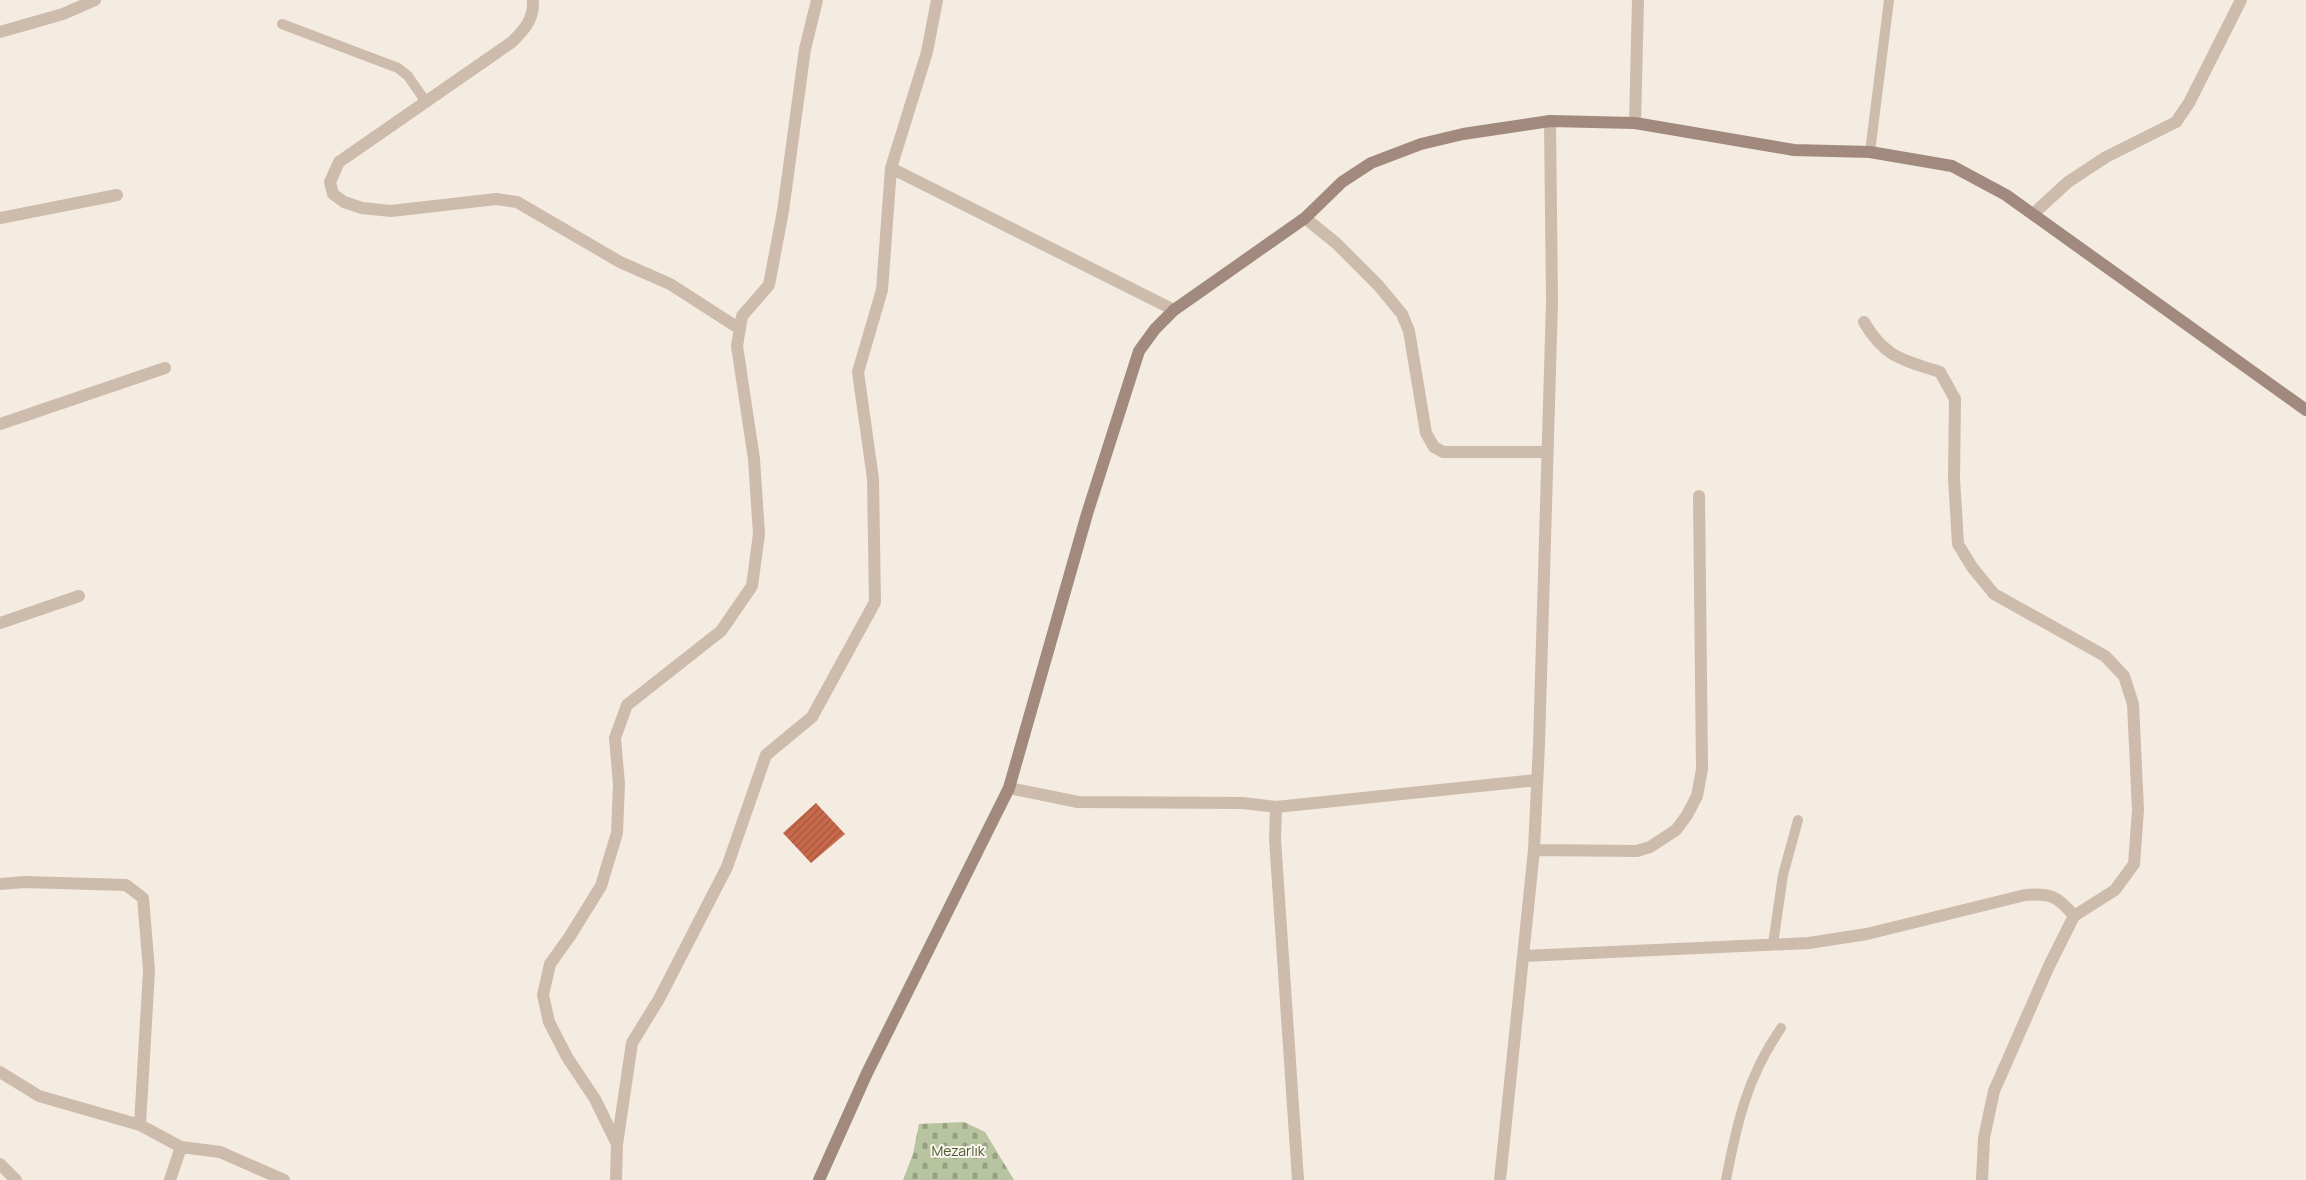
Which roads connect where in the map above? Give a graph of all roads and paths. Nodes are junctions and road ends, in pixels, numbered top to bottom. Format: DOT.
graph roads {
  1 [pos="95,0"];
  2 [pos="533,0"];
  3 [pos="818,0"];
  4 [pos="937,0"];
  5 [pos="1638,0"];
  6 [pos="1889,0"];
  7 [pos="2241,0"];
  8 [pos="282,24"];
  9 [pos="0,32"];
  10 [pos="426,102"];
  11 [pos="1550,121"];
  12 [pos="1635,123"];
  13 [pos="1870,152"];
  14 [pos="890,168"];
  15 [pos="117,195"];
  16 [pos="2033,214"];
  17 [pos="0,218"];
  18 [pos="1306,218"];
  19 [pos="1174,310"];
  20 [pos="1864,322"];
  21 [pos="740,329"];
  22 [pos="166,368"];
  23 [pos="2306,410"];
  24 [pos="0,424"];
  25 [pos="1547,452"];
  26 [pos="1699,496"];
  27 [pos="79,596"];
  28 [pos="0,623"];
  29 [pos="1537,780"];
  30 [pos="1009,788"];
  31 [pos="1276,807"];
  32 [pos="1798,820"];
  33 [pos="1534,850"];
  34 [pos="0,884"];
  35 [pos="2074,916"];
  36 [pos="1773,944"];
  37 [pos="1523,956"];
  38 [pos="1780,1028"];
  39 [pos="0,1072"];
  40 [pos="140,1125"];
  41 [pos="616,1144"];
  42 [pos="181,1147"];
  43 [pos="0,1164"];
  44 [pos="16,1180"];
  45 [pos="170,1180"];
  46 [pos="284,1180"];
  47 [pos="616,1180"];
  48 [pos="819,1180"];
  49 [pos="1298,1180"];
  50 [pos="1500,1180"];
  51 [pos="1726,1180"];
  52 [pos="1982,1180"];
  1 -- 9 [label="street"];
  2 -- 10 [label="street"];
  3 -- 21 [label="street"];
  4 -- 14 [label="street"];
  5 -- 12 [label="street"];
  6 -- 13 [label="lane"];
  7 -- 16 [label="street"];
  8 -- 10 [label="lane"];
  10 -- 21 [label="street"];
  11 -- 12 [label="street"];
  11 -- 18 [label="street"];
  11 -- 25 [label="street"];
  12 -- 13 [label="street"];
  13 -- 16 [label="street"];
  14 -- 19 [label="street"];
  14 -- 41 [label="street"];
  15 -- 17 [label="street"];
  16 -- 23 [label="street"];
  18 -- 19 [label="street"];
  18 -- 25 [label="street"];
  19 -- 30 [label="street"];
  20 -- 35 [label="street"];
  21 -- 41 [label="street"];
  22 -- 24 [label="street"];
  25 -- 29 [label="street"];
  26 -- 33 [label="street"];
  27 -- 28 [label="street"];
  29 -- 31 [label="street"];
  29 -- 33 [label="street"];
  30 -- 31 [label="street"];
  30 -- 48 [label="street"];
  31 -- 49 [label="street"];
  32 -- 36 [label="lane"];
  33 -- 37 [label="street"];
  34 -- 40 [label="street"];
  35 -- 36 [label="street"];
  35 -- 52 [label="street"];
  36 -- 37 [label="street"];
  37 -- 50 [label="street"];
  38 -- 51 [label="lane"];
  39 -- 40 [label="street"];
  40 -- 42 [label="street"];
  41 -- 47 [label="street"];
  42 -- 45 [label="street"];
  42 -- 46 [label="street"];
  43 -- 44 [label="street"];
}
